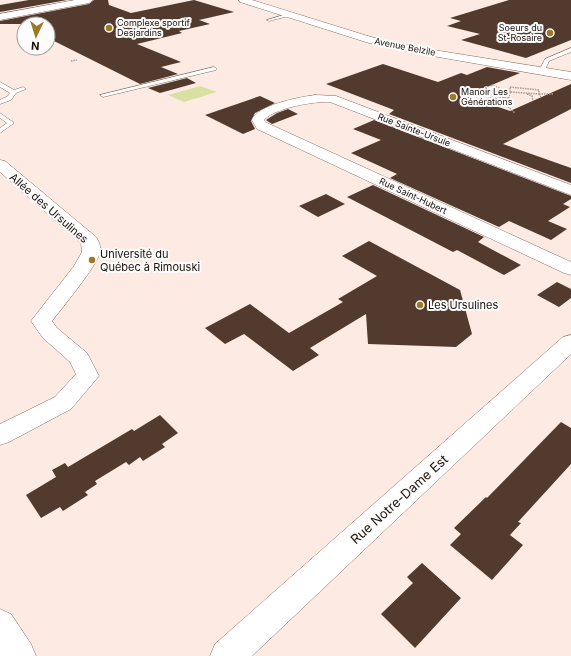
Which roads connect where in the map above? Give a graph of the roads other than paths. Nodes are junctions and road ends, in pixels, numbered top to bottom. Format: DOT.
graph roads {
  1 [pos="89,0"];
  2 [pos="243,0"];
  3 [pos="287,15"];
  4 [pos="0,17"];
  5 [pos="269,20"];
  6 [pos="571,50"];
  7 [pos="214,68"];
  8 [pos="542,71"];
  9 [pos="571,76"];
  10 [pos="0,84"];
  11 [pos="24,89"];
  12 [pos="13,92"];
  13 [pos="103,95"];
  14 [pos="0,102"];
  15 [pos="0,115"];
  16 [pos="258,120"];
  17 [pos="0,131"];
  18 [pos="0,164"];
  19 [pos="571,190"];
  20 [pos="571,269"];
  21 [pos="571,342"];
  22 [pos="0,435"];
  23 [pos="0,624"];
  24 [pos="20,656"];
  25 [pos="227,656"];
  1 -- 4 [label="street"];
  2 -- 3 [label="street, Avenue Belzile"];
  3 -- 5 [label="lane"];
  3 -- 8 [label="street, Avenue Belzile"];
  6 -- 8 [label="lane"];
  7 -- 13 [label="lane"];
  8 -- 9 [label="street, Avenue Belzile"];
  10 -- 12 [label="lane"];
  11 -- 12 [label="lane"];
  12 -- 14 [label="lane"];
  15 -- 17 [label="lane"];
  16 -- 19 [label="street, Rue Sainte-Ursule"];
  16 -- 20 [label="street, Rue Saint-Hubert"];
  18 -- 22 [label="street, Allée des Ursulines"];
  21 -- 25 [label="street, Rue Notre-Dame Est"];
  23 -- 24 [label="street"];
}
